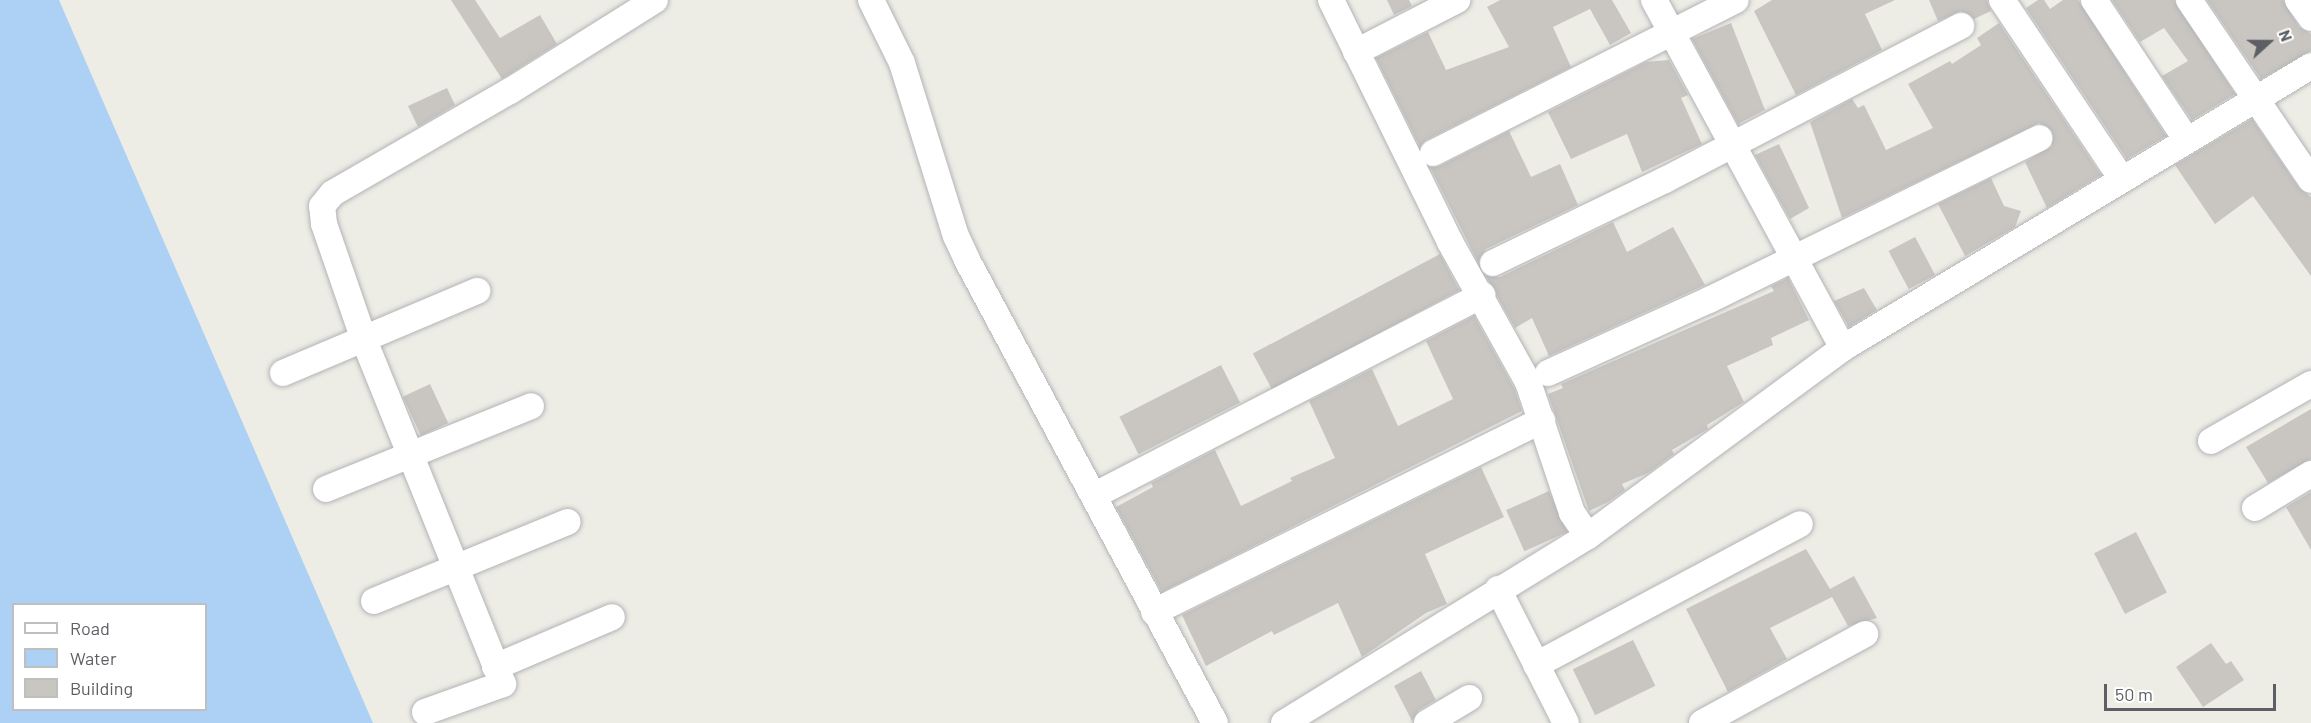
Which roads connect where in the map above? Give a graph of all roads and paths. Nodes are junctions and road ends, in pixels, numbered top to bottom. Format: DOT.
graph roads {
  1 [pos="655,0"];
  2 [pos="871,0"];
  3 [pos="1330,0"];
  4 [pos="1457,0"];
  5 [pos="1654,0"];
  6 [pos="1736,0"];
  7 [pos="2002,0"];
  8 [pos="2094,0"];
  9 [pos="2189,0"];
  10 [pos="2298,0"];
  11 [pos="2311,18"];
  12 [pos="1961,26"];
  13 [pos="1670,32"];
  14 [pos="1356,52"];
  15 [pos="2311,66"];
  16 [pos="2253,99"];
  17 [pos="2039,138"];
  18 [pos="2186,139"];
  19 [pos="1731,145"];
  20 [pos="1433,153"];
  21 [pos="2122,179"];
  22 [pos="2311,180"];
  23 [pos="1794,258"];
  24 [pos="1493,263"];
  25 [pos="477,291"];
  26 [pos="1482,295"];
  27 [pos="364,340"];
  28 [pos="1843,348"];
  29 [pos="283,373"];
  30 [pos="1548,373"];
  31 [pos="2311,384"];
  32 [pos="531,406"];
  33 [pos="1542,420"];
  34 [pos="2211,441"];
  35 [pos="411,456"];
  36 [pos="2311,474"];
  37 [pos="326,489"];
  38 [pos="1095,495"];
  39 [pos="2255,508"];
  40 [pos="568,522"];
  41 [pos="1800,524"];
  42 [pos="1588,536"];
  43 [pos="456,569"];
  44 [pos="1498,589"];
  45 [pos="374,601"];
  46 [pos="1154,612"];
  47 [pos="612,617"];
  48 [pos="1865,634"];
  49 [pos="1536,665"];
  50 [pos="495,667"];
  51 [pos="1469,698"];
  52 [pos="425,712"];
  53 [pos="1215,723"];
  54 [pos="1284,723"];
  55 [pos="1426,723"];
  56 [pos="1566,723"];
  57 [pos="1702,723"];
  1 -- 27 [label="street"];
  2 -- 38 [label="street"];
  3 -- 14 [label="street"];
  4 -- 14 [label="street"];
  5 -- 13 [label="street"];
  6 -- 13 [label="street"];
  7 -- 21 [label="street"];
  8 -- 18 [label="street"];
  9 -- 16 [label="street"];
  10 -- 11 [label="street"];
  12 -- 19 [label="street"];
  13 -- 19 [label="street"];
  13 -- 20 [label="street"];
  14 -- 26 [label="street"];
  15 -- 16 [label="street"];
  16 -- 18 [label="street"];
  16 -- 22 [label="street"];
  17 -- 23 [label="street"];
  18 -- 21 [label="street"];
  19 -- 23 [label="street"];
  19 -- 24 [label="street"];
  21 -- 28 [label="street"];
  23 -- 28 [label="street"];
  23 -- 30 [label="street"];
  25 -- 27 [label="street"];
  26 -- 33 [label="street"];
  26 -- 38 [label="street"];
  27 -- 29 [label="street"];
  27 -- 35 [label="street"];
  28 -- 42 [label="street"];
  31 -- 34 [label="street"];
  32 -- 35 [label="street"];
  33 -- 42 [label="street"];
  33 -- 46 [label="street"];
  35 -- 37 [label="street"];
  35 -- 43 [label="street"];
  36 -- 39 [label="street"];
  38 -- 46 [label="street"];
  40 -- 43 [label="street"];
  41 -- 49 [label="street"];
  42 -- 44 [label="street"];
  43 -- 45 [label="street"];
  43 -- 50 [label="street"];
  44 -- 49 [label="street"];
  44 -- 54 [label="street"];
  46 -- 53 [label="street"];
  47 -- 50 [label="street"];
  48 -- 57 [label="street"];
  49 -- 56 [label="street"];
  50 -- 52 [label="street"];
  51 -- 55 [label="street"];
}
